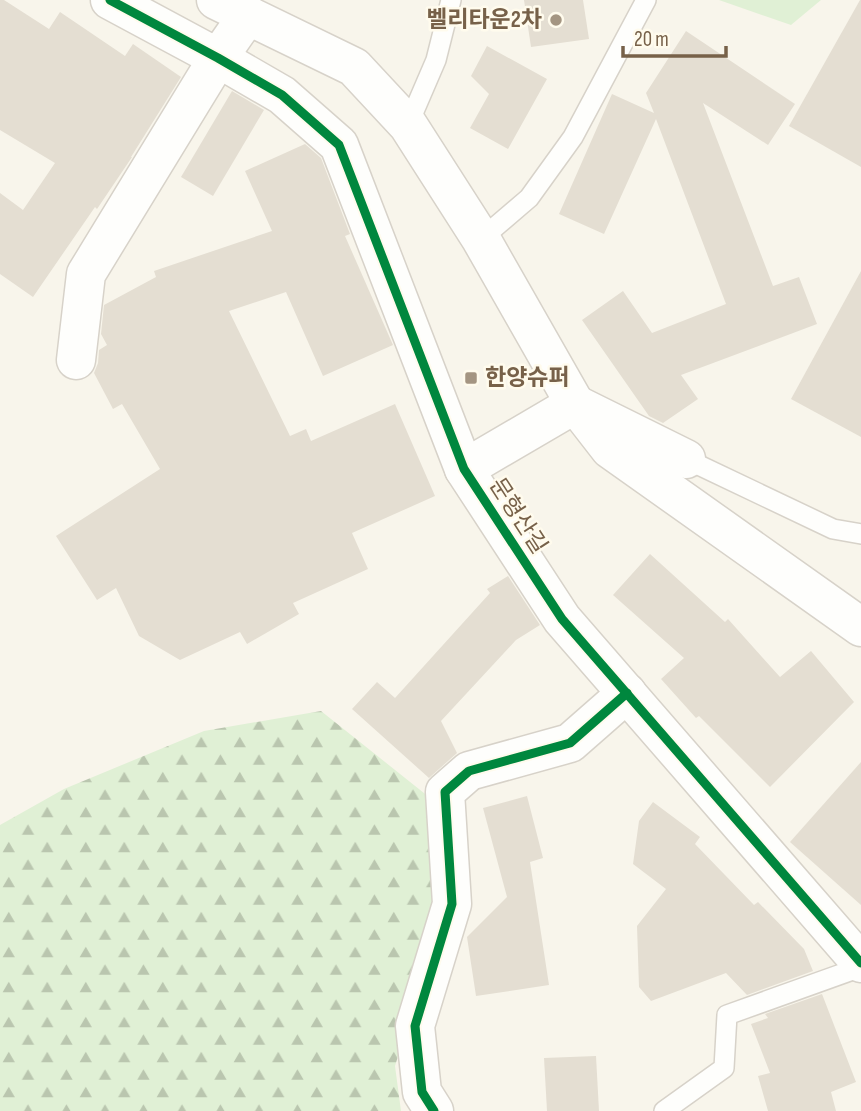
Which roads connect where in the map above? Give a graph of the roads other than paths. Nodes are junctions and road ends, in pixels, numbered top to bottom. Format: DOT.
graph roads {
  1 [pos="110,0"];
  2 [pos="452,0"];
  3 [pos="646,0"];
  4 [pos="232,8"];
  5 [pos="218,58"];
  6 [pos="408,125"];
  7 [pos="481,239"];
  8 [pos="76,360"];
  9 [pos="575,404"];
  10 [pos="686,458"];
  11 [pos="464,468"];
  12 [pos="861,534"];
  13 [pos="861,627"];
  14 [pos="627,693"];
  15 [pos="861,965"];
  16 [pos="434,1111"];
  17 [pos="664,1111"];
  1 -- 5 [label="street, 문형산길"];
  2 -- 6 [label="lane"];
  3 -- 7 [label="lane"];
  4 -- 5 [label="street"];
  4 -- 6 [label="street"];
  5 -- 8 [label="street"];
  5 -- 11 [label="street, 문형산길"];
  6 -- 7 [label="street"];
  7 -- 9 [label="street"];
  9 -- 10 [label="street"];
  9 -- 11 [label="street"];
  9 -- 13 [label="street"];
  10 -- 12 [label="lane"];
  11 -- 14 [label="street, 문형산길"];
  14 -- 15 [label="street, 문형산길"];
  14 -- 16 [label="street"];
  15 -- 17 [label="lane"];
}
